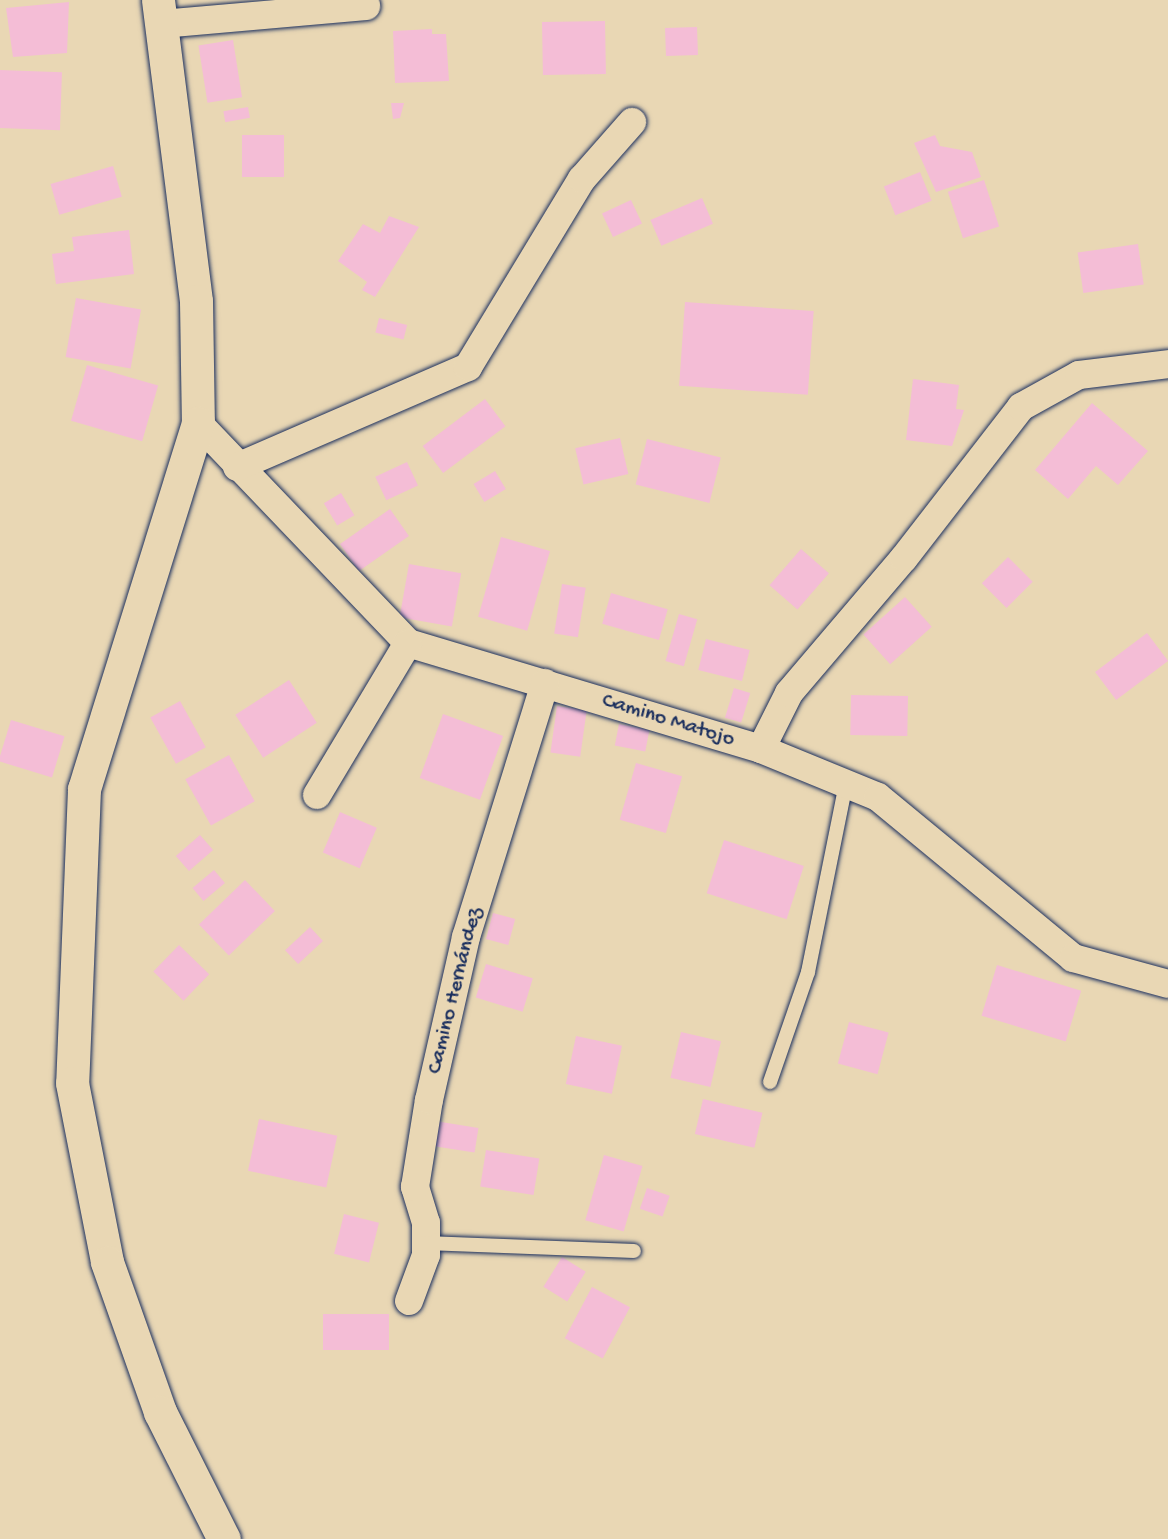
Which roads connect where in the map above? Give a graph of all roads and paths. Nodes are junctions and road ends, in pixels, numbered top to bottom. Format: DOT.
graph roads {
  1 [pos="366,6"];
  2 [pos="159,12"];
  3 [pos="632,122"];
  4 [pos="1168,364"];
  5 [pos="198,423"];
  6 [pos="237,467"];
  7 [pos="408,643"];
  8 [pos="545,683"];
  9 [pos="761,749"];
  10 [pos="846,784"];
  11 [pos="317,795"];
  12 [pos="1168,984"];
  13 [pos="770,1082"];
  14 [pos="426,1243"];
  15 [pos="634,1251"];
  16 [pos="409,1301"];
  17 [pos="224,1539"];
  1 -- 2 [label="street"];
  2 -- 5 [label="street"];
  3 -- 6 [label="street"];
  4 -- 9 [label="street"];
  5 -- 6 [label="street, Camino Matojo"];
  5 -- 17 [label="street"];
  6 -- 7 [label="street, Camino Matojo"];
  7 -- 8 [label="street, Camino Matojo"];
  7 -- 11 [label="street"];
  8 -- 9 [label="street, Camino Matojo"];
  8 -- 14 [label="street, Camino Hernández"];
  9 -- 10 [label="street, Camino Matojo"];
  10 -- 12 [label="street, Camino Matojo"];
  10 -- 13 [label="lane"];
  14 -- 15 [label="lane"];
  14 -- 16 [label="street, Camino Hernández"];
}
